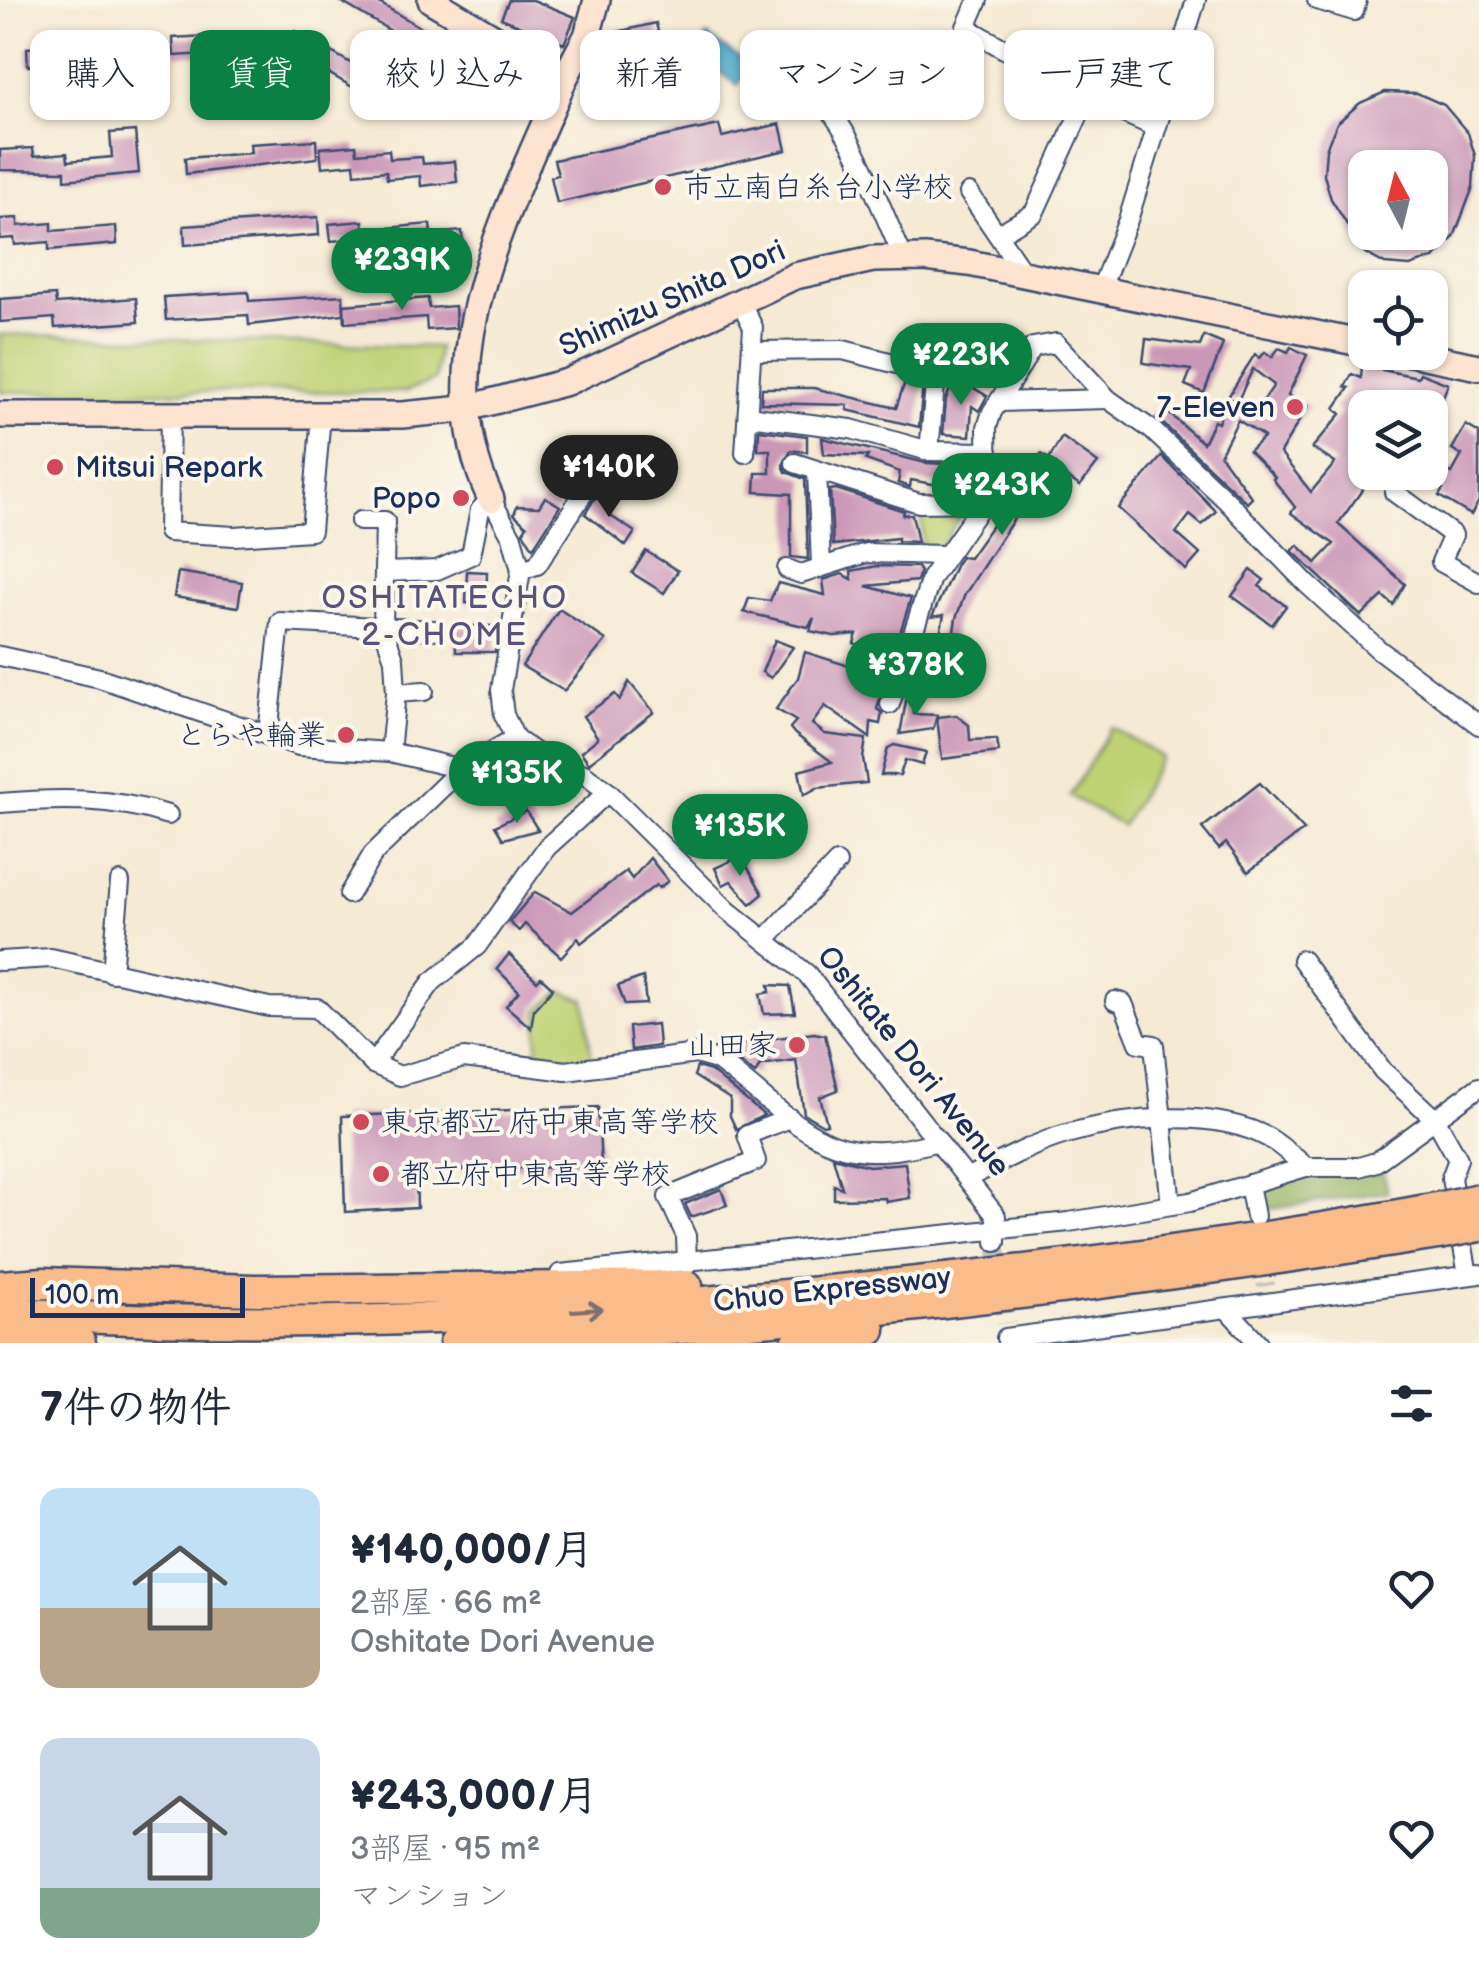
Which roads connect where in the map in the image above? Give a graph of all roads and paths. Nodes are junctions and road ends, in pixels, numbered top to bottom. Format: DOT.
graph roads {
  1 [pos="431,0"];
  2 [pos="597,0"];
  3 [pos="978,0"];
  4 [pos="1196,0"];
  5 [pos="1317,0"];
  6 [pos="1357,0"];
  7 [pos="1004,48"];
  8 [pos="564,79"];
  9 [pos="840,120"];
  10 [pos="1076,120"];
  11 [pos="1139,120"];
  12 [pos="1155,127"];
  13 [pos="969,193"];
  14 [pos="999,234"];
  15 [pos="903,257"];
  16 [pos="1025,275"];
  17 [pos="1100,291"];
  18 [pos="741,303"];
  19 [pos="1348,341"];
  20 [pos="752,351"];
  21 [pos="1448,361"];
  22 [pos="1479,367"];
  23 [pos="1108,399"];
  24 [pos="1000,402"];
  25 [pos="464,409"];
  26 [pos="170,414"];
  27 [pos="0,415"];
  28 [pos="322,416"];
  29 [pos="748,416"];
  30 [pos="929,451"];
  31 [pos="988,452"];
  32 [pos="745,453"];
  33 [pos="795,463"];
  34 [pos="817,471"];
  35 [pos="594,477"];
  36 [pos="1394,492"];
  37 [pos="491,499"];
  38 [pos="983,502"];
  39 [pos="360,521"];
  40 [pos="945,555"];
  41 [pos="821,566"];
  42 [pos="787,569"];
  43 [pos="521,570"];
  44 [pos="384,572"];
  45 [pos="1479,583"];
  46 [pos="383,628"];
  47 [pos="434,630"];
  48 [pos="0,656"];
  49 [pos="424,691"];
  50 [pos="396,693"];
  51 [pos="890,704"];
  52 [pos="1479,724"];
  53 [pos="268,736"];
  54 [pos="515,738"];
  55 [pos="390,752"];
  56 [pos="461,768"];
  57 [pos="608,792"];
  58 [pos="0,803"];
  59 [pos="168,815"];
  60 [pos="837,864"];
  61 [pos="120,882"];
  62 [pos="349,894"];
  63 [pos="766,939"];
  64 [pos="1302,960"];
  65 [pos="0,962"];
  66 [pos="112,972"];
  67 [pos="1115,1001"];
  68 [pos="373,1064"];
  69 [pos="1479,1087"];
  70 [pos="790,1118"];
  71 [pos="1160,1120"];
  72 [pos="1436,1120"];
  73 [pos="938,1140"];
  74 [pos="1306,1166"];
  75 [pos="968,1178"];
  76 [pos="1250,1184"];
  77 [pos="1479,1199"];
  78 [pos="1171,1205"];
  79 [pos="1254,1216"];
  80 [pos="1422,1223"];
  81 [pos="1479,1226"];
  82 [pos="997,1235"];
  83 [pos="688,1264"];
  84 [pos="0,1270"];
  85 [pos="1474,1274"];
  86 [pos="0,1286"];
  87 [pos="1228,1310"];
  88 [pos="0,1312"];
  89 [pos="1006,1335"];
  90 [pos="0,1336"];
  91 [pos="80,1343"];
  92 [pos="456,1343"];
  93 [pos="797,1343"];
  94 [pos="1258,1343"];
  1 -- 8 [label="street"];
  2 -- 8 [label="street"];
  3 -- 7 [label="street"];
  4 -- 12 [label="street"];
  5 -- 6 [label="street"];
  8 -- 25 [label="street"];
  9 -- 15 [label="street"];
  10 -- 14 [label="street"];
  11 -- 12 [label="street"];
  12 -- 17 [label="street"];
  13 -- 14 [label="street"];
  14 -- 16 [label="street"];
  15 -- 16 [label="street, Shimizu Shita Dori"];
  15 -- 18 [label="street, Shimizu Shita Dori"];
  16 -- 17 [label="street, Shimizu Shita Dori"];
  17 -- 19 [label="street, Shimizu Shita Dori"];
  18 -- 20 [label="street"];
  18 -- 25 [label="street, Shimizu Shita Dori"];
  20 -- 29 [label="street"];
  20 -- 30 [label="street"];
  21 -- 22 [label="street"];
  23 -- 24 [label="street"];
  23 -- 24 [label="street"];
  23 -- 52 [label="street"];
  24 -- 31 [label="street"];
  25 -- 28 [label="street, Shimizu Shita Dori"];
  25 -- 37 [label="street"];
  26 -- 27 [label="street, Shimizu Shita Dori"];
  26 -- 28 [label="street, Shimizu Shita Dori"];
  26 -- 28 [label="street"];
  29 -- 30 [label="street"];
  29 -- 32 [label="street"];
  30 -- 31 [label="street"];
  31 -- 38 [label="street"];
  33 -- 34 [label="street"];
  34 -- 38 [label="street"];
  34 -- 41 [label="street"];
  35 -- 43 [label="street"];
  36 -- 45 [label="street"];
  37 -- 43 [label="street"];
  37 -- 44 [label="street"];
  38 -- 40 [label="street"];
  39 -- 44 [label="street"];
  40 -- 41 [label="street"];
  40 -- 51 [label="street"];
  41 -- 42 [label="street"];
  43 -- 54 [label="street"];
  44 -- 46 [label="street"];
  46 -- 47 [label="street"];
  46 -- 50 [label="street"];
  46 -- 53 [label="street"];
  48 -- 53 [label="street"];
  49 -- 50 [label="street"];
  50 -- 55 [label="street"];
  53 -- 55 [label="street"];
  54 -- 56 [label="street"];
  54 -- 57 [label="street, Oshitate Dori Avenue"];
  55 -- 56 [label="street"];
  56 -- 62 [label="street"];
  57 -- 63 [label="street, Oshitate Dori Avenue"];
  57 -- 68 [label="street"];
  58 -- 59 [label="street"];
  60 -- 63 [label="street"];
  61 -- 66 [label="street"];
  63 -- 73 [label="street, Oshitate Dori Avenue"];
  64 -- 72 [label="street"];
  65 -- 66 [label="street"];
  66 -- 68 [label="street"];
  67 -- 71 [label="street"];
  68 -- 70 [label="street"];
  69 -- 72 [label="street"];
  70 -- 73 [label="street"];
  70 -- 83 [label="street"];
  71 -- 74 [label="street"];
  71 -- 75 [label="street"];
  71 -- 78 [label="street"];
  72 -- 74 [label="street"];
  72 -- 85 [label="street"];
  73 -- 75 [label="street, Oshitate Dori Avenue"];
  74 -- 76 [label="street"];
  75 -- 82 [label="street, Oshitate Dori Avenue"];
  76 -- 78 [label="street"];
  76 -- 79 [label="street"];
  77 -- 80 [label="highway, Chuo Expressway, bridge"];
  78 -- 82 [label="street"];
  80 -- 81 [label="highway, Chuo Expressway, bridge"];
  80 -- 86 [label="highway"];
  88 -- 80 [label="highway, Chuo Expressway, one-way"];
  80 -- 92 [label="highway, Chuo Expressway"];
  80 -- 93 [label="highway"];
  82 -- 83 [label="street"];
  83 -- 84 [label="street"];
  85 -- 87 [label="street"];
  87 -- 89 [label="street"];
  87 -- 94 [label="street"];
  90 -- 91 [label="highway"];
}
